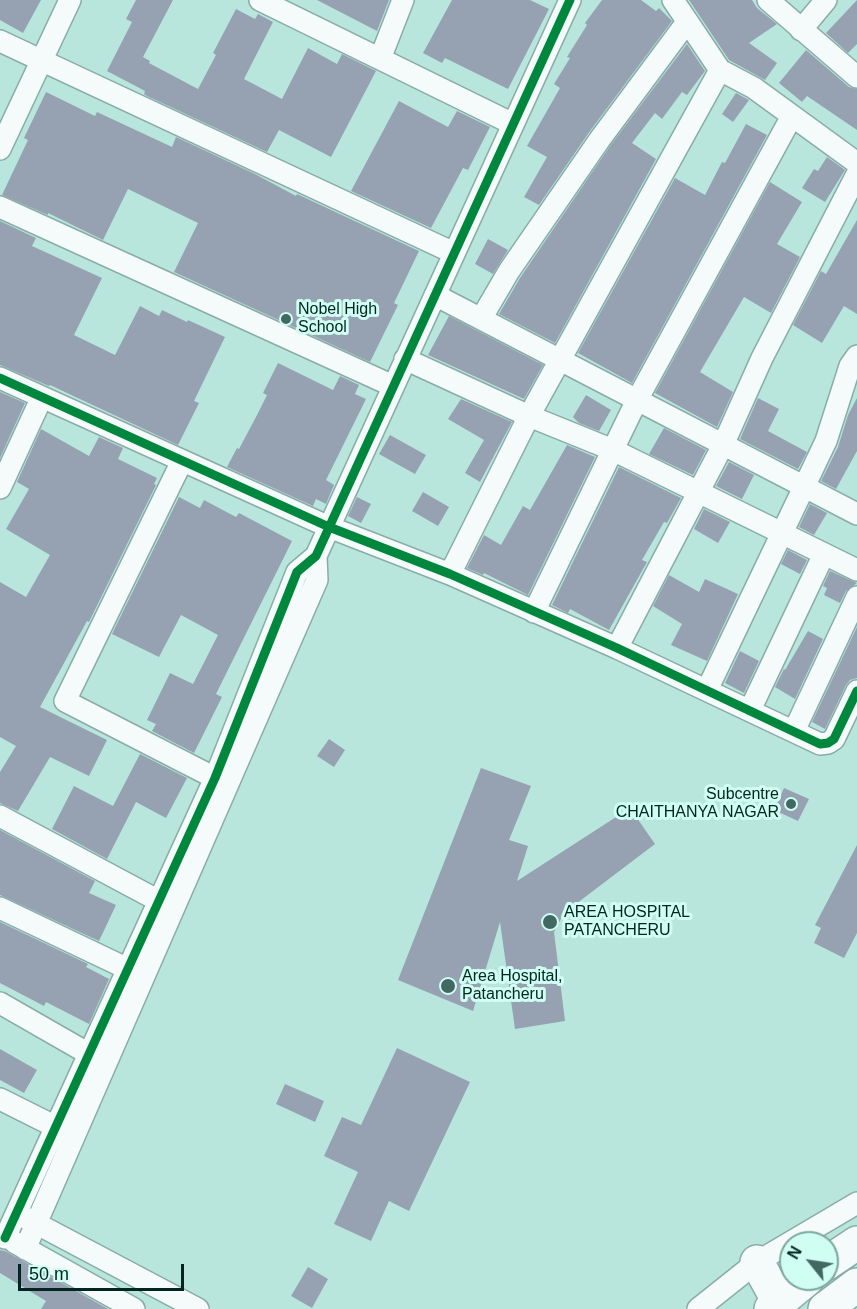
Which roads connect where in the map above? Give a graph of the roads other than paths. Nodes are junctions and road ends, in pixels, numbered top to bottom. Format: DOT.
graph roads {
  1 [pos="70,0"];
  2 [pos="260,0"];
  3 [pos="403,0"];
  4 [pos="570,0"];
  5 [pos="673,0"];
  6 [pos="768,0"];
  7 [pos="826,0"];
  8 [pos="687,22"];
  9 [pos="801,30"];
  10 [pos="0,40"];
  11 [pos="380,59"];
  12 [pos="42,60"];
  13 [pos="720,70"];
  14 [pos="857,77"];
  15 [pos="792,116"];
  16 [pos="513,124"];
  17 [pos="0,149"];
  18 [pos="857,163"];
  19 [pos="857,174"];
  20 [pos="0,207"];
  21 [pos="454,253"];
  22 [pos="435,295"];
  23 [pos="481,319"];
  24 [pos="857,356"];
  25 [pos="405,359"];
  26 [pos="560,360"];
  27 [pos="0,378"];
  28 [pos="393,386"];
  29 [pos="42,397"];
  30 [pos="637,400"];
  31 [pos="529,416"];
  32 [pos="723,445"];
  33 [pos="613,450"];
  34 [pos="182,461"];
  35 [pos="804,487"];
  36 [pos="0,488"];
  37 [pos="698,492"];
  38 [pos="857,514"];
  39 [pos="329,527"];
  40 [pos="782,533"];
  41 [pos="824,554"];
  42 [pos="316,556"];
  43 [pos="857,570"];
  44 [pos="297,572"];
  45 [pos="450,574"];
  46 [pos="317,580"];
  47 [pos="857,597"];
  48 [pos="534,612"];
  49 [pos="617,648"];
  50 [pos="707,690"];
  51 [pos="857,691"];
  52 [pos="750,710"];
  53 [pos="794,731"];
  54 [pos="215,778"];
  55 [pos="0,816"];
  56 [pos="159,901"];
  57 [pos="0,908"];
  58 [pos="128,969"];
  59 [pos="0,1003"];
  60 [pos="89,1054"];
  61 [pos="0,1099"];
  62 [pos="56,1127"];
  63 [pos="857,1203"];
  64 [pos="8,1215"];
  65 [pos="37,1224"];
  66 [pos="3,1236"];
  67 [pos="857,1243"];
  68 [pos="25,1249"];
  69 [pos="839,1255"];
  70 [pos="757,1262"];
  71 [pos="857,1285"];
  72 [pos="793,1291"];
  73 [pos="775,1306"];
  74 [pos="134,1309"];
  75 [pos="198,1309"];
  76 [pos="698,1309"];
  77 [pos="825,1309"];
  1 -- 12 [label="street"];
  2 -- 11 [label="street"];
  3 -- 11 [label="street"];
  4 -- 16 [label="street"];
  5 -- 8 [label="street"];
  6 -- 9 [label="street"];
  7 -- 9 [label="street"];
  8 -- 13 [label="street"];
  8 -- 23 [label="street"];
  9 -- 14 [label="street"];
  10 -- 12 [label="street"];
  11 -- 16 [label="street"];
  12 -- 17 [label="street"];
  12 -- 21 [label="street"];
  13 -- 15 [label="street"];
  13 -- 26 [label="street"];
  15 -- 18 [label="street"];
  15 -- 30 [label="street"];
  16 -- 21 [label="street"];
  19 -- 32 [label="street"];
  20 -- 28 [label="street"];
  21 -- 22 [label="street"];
  22 -- 23 [label="street"];
  22 -- 25 [label="street"];
  23 -- 26 [label="street"];
  24 -- 35 [label="street"];
  25 -- 28 [label="street"];
  25 -- 31 [label="street"];
  26 -- 30 [label="street"];
  26 -- 31 [label="street"];
  27 -- 29 [label="street"];
  28 -- 39 [label="street"];
  29 -- 34 [label="street"];
  29 -- 36 [label="street"];
  30 -- 32 [label="street"];
  30 -- 33 [label="street"];
  31 -- 33 [label="street"];
  31 -- 45 [label="street"];
  32 -- 35 [label="street"];
  32 -- 37 [label="street"];
  33 -- 37 [label="street"];
  33 -- 48 [label="street"];
  34 -- 39 [label="street"];
  34 -- 54 [label="street"];
  35 -- 38 [label="street"];
  35 -- 40 [label="street"];
  37 -- 40 [label="street"];
  37 -- 49 [label="street"];
  39 -- 42 [label="street"];
  39 -- 45 [label="street"];
  40 -- 41 [label="street"];
  40 -- 50 [label="street"];
  41 -- 43 [label="street"];
  41 -- 52 [label="street"];
  42 -- 44 [label="street"];
  42 -- 46 [label="street"];
  44 -- 46 [label="street"];
  44 -- 54 [label="street"];
  45 -- 48 [label="street"];
  46 -- 65 [label="street"];
  47 -- 53 [label="street"];
  48 -- 49 [label="street"];
  49 -- 50 [label="street"];
  50 -- 52 [label="street"];
  51 -- 53 [label="street"];
  52 -- 53 [label="street"];
  54 -- 56 [label="street"];
  55 -- 56 [label="street"];
  56 -- 58 [label="street"];
  57 -- 58 [label="street"];
  58 -- 60 [label="street"];
  59 -- 60 [label="street"];
  60 -- 62 [label="street"];
  61 -- 62 [label="street"];
  62 -- 64 [label="street"];
  63 -- 70 [label="street"];
  64 -- 65 [label="street"];
  64 -- 66 [label="street"];
  65 -- 68 [label="street"];
  65 -- 75 [label="street"];
  66 -- 68 [label="street"];
  67 -- 69 [label="highway"];
  68 -- 74 [label="street"];
  70 -- 73 [label="highway"];
  70 -- 76 [label="street"];
  71 -- 77 [label="highway"];
  72 -- 73 [label="highway"];
}
